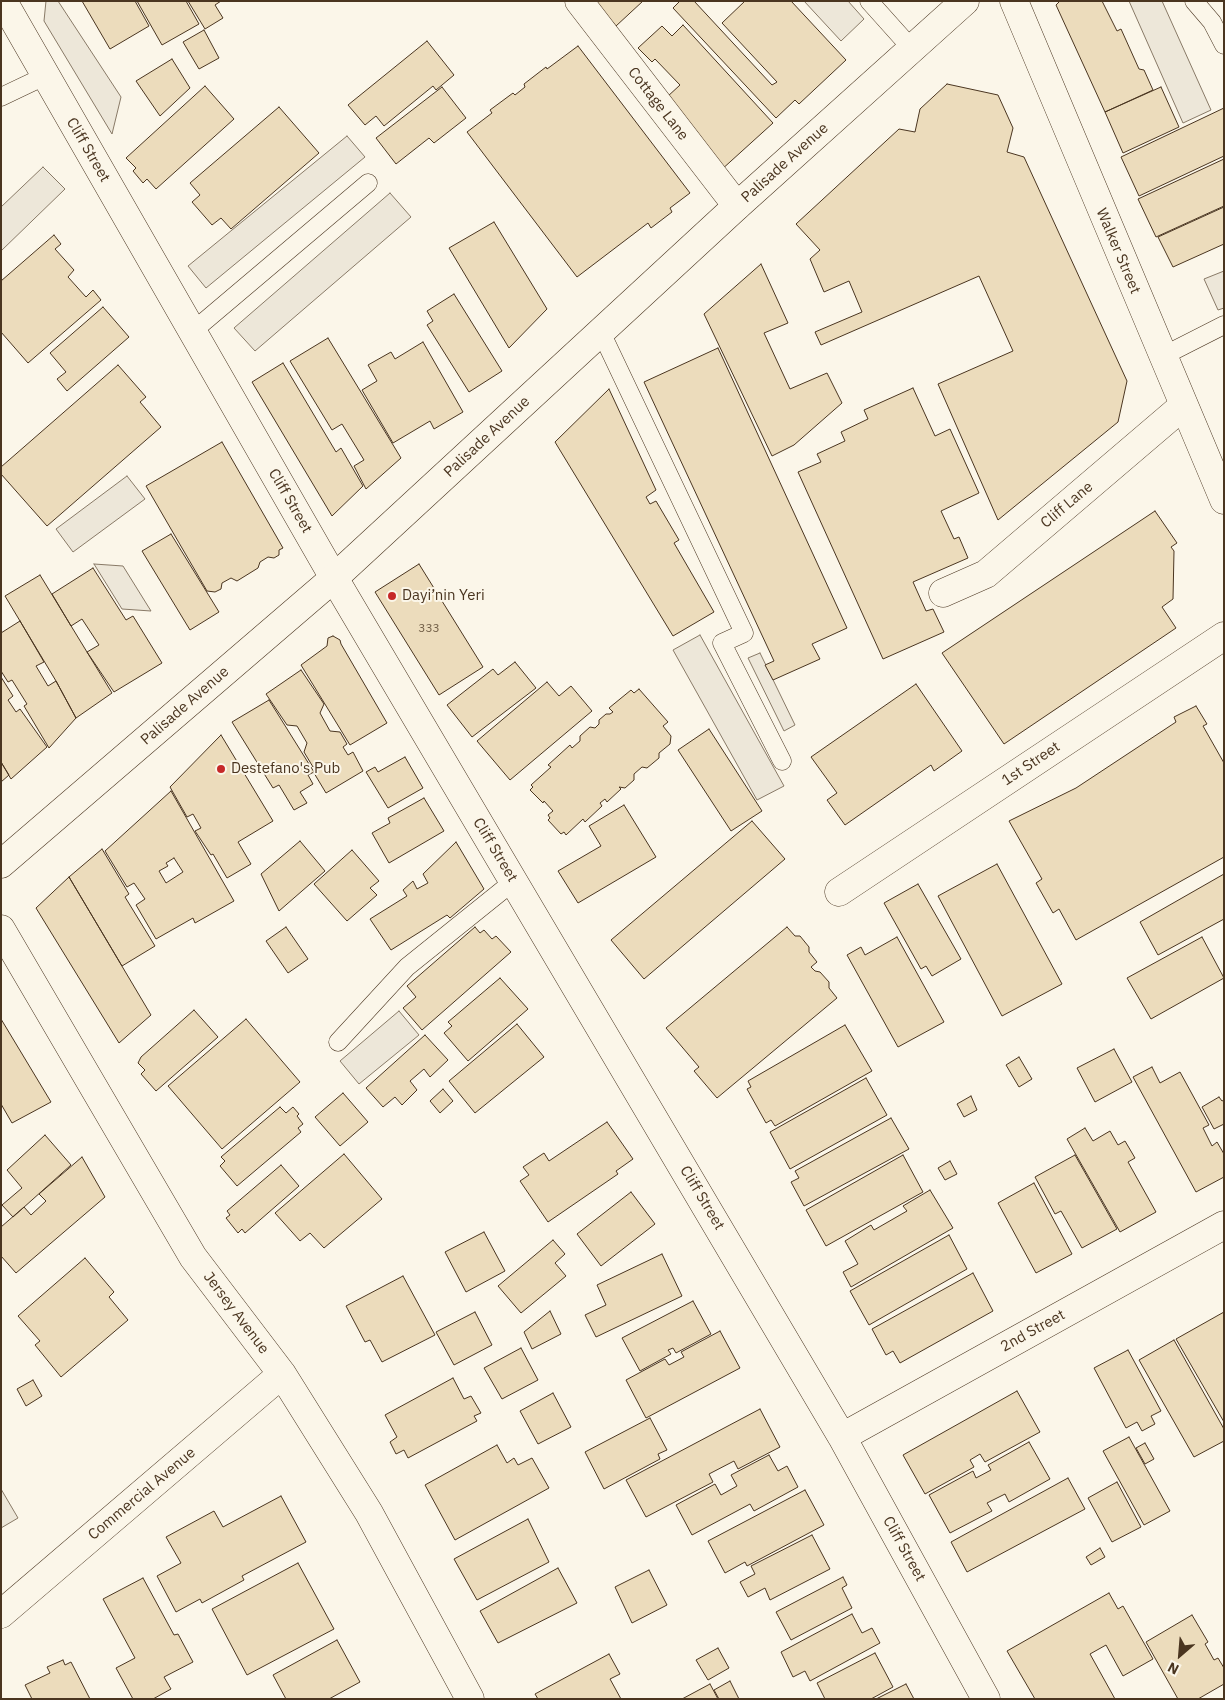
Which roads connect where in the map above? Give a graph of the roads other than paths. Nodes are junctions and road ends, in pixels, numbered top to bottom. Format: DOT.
graph roads {
  1 [pos="3,1"];
  2 [pos="579,1"];
  3 [pos="869,1"];
  4 [pos="966,1"];
  5 [pos="1014,1"];
  6 [pos="1194,1"];
  7 [pos="1224,45"];
  8 [pos="912,49"];
  9 [pos="44,76"];
  10 [pos="1,97"];
  11 [pos="368,183"];
  12 [pos="737,206"];
  13 [pos="1224,326"];
  14 [pos="193,331"];
  15 [pos="601,332"];
  16 [pos="1163,356"];
  17 [pos="1183,406"];
  18 [pos="1224,500"];
  19 [pos="334,578"];
  20 [pos="943,592"];
  21 [pos="1224,636"];
  22 [pos="782,761"];
  23 [pos="1,864"];
  24 [pos="514,882"];
  25 [pos="839,892"];
  26 [pos="1,929"];
  27 [pos="338,1042"];
  28 [pos="1224,1225"];
  29 [pos="282,1374"];
  30 [pos="842,1436"];
  31 [pos="1,1614"];
  32 [pos="470,1699"];
  33 [pos="986,1699"];
  1 -- 9 [label="street, Cliff Street"];
  2 -- 12 [label="street, Cottage Lane"];
  3 -- 8 [label="lane"];
  4 -- 8 [label="street, Palisade Avenue"];
  5 -- 16 [label="street, Walker Street"];
  6 -- 7 [label="lane"];
  8 -- 12 [label="street, Palisade Avenue"];
  9 -- 10 [label="lane"];
  9 -- 14 [label="street, Cliff Street"];
  11 -- 14 [label="lane"];
  12 -- 15 [label="street, Palisade Avenue"];
  13 -- 16 [label="lane"];
  14 -- 19 [label="street, Cliff Street"];
  15 -- 19 [label="street, Palisade Avenue"];
  15 -- 22 [label="lane"];
  16 -- 17 [label="street, Walker Street"];
  17 -- 18 [label="street, Walker Street"];
  17 -- 20 [label="street, Cliff Lane"];
  19 -- 23 [label="street, Palisade Avenue"];
  19 -- 24 [label="street, Cliff Street"];
  21 -- 25 [label="street, 1st Street"];
  24 -- 27 [label="lane"];
  24 -- 30 [label="street, Cliff Street"];
  26 -- 29 [label="street, Jersey Avenue"];
  28 -- 30 [label="street, 2nd Street"];
  29 -- 31 [label="street, Commercial Avenue"];
  29 -- 32 [label="street, Jersey Avenue"];
  30 -- 33 [label="street, Cliff Street"];
}
